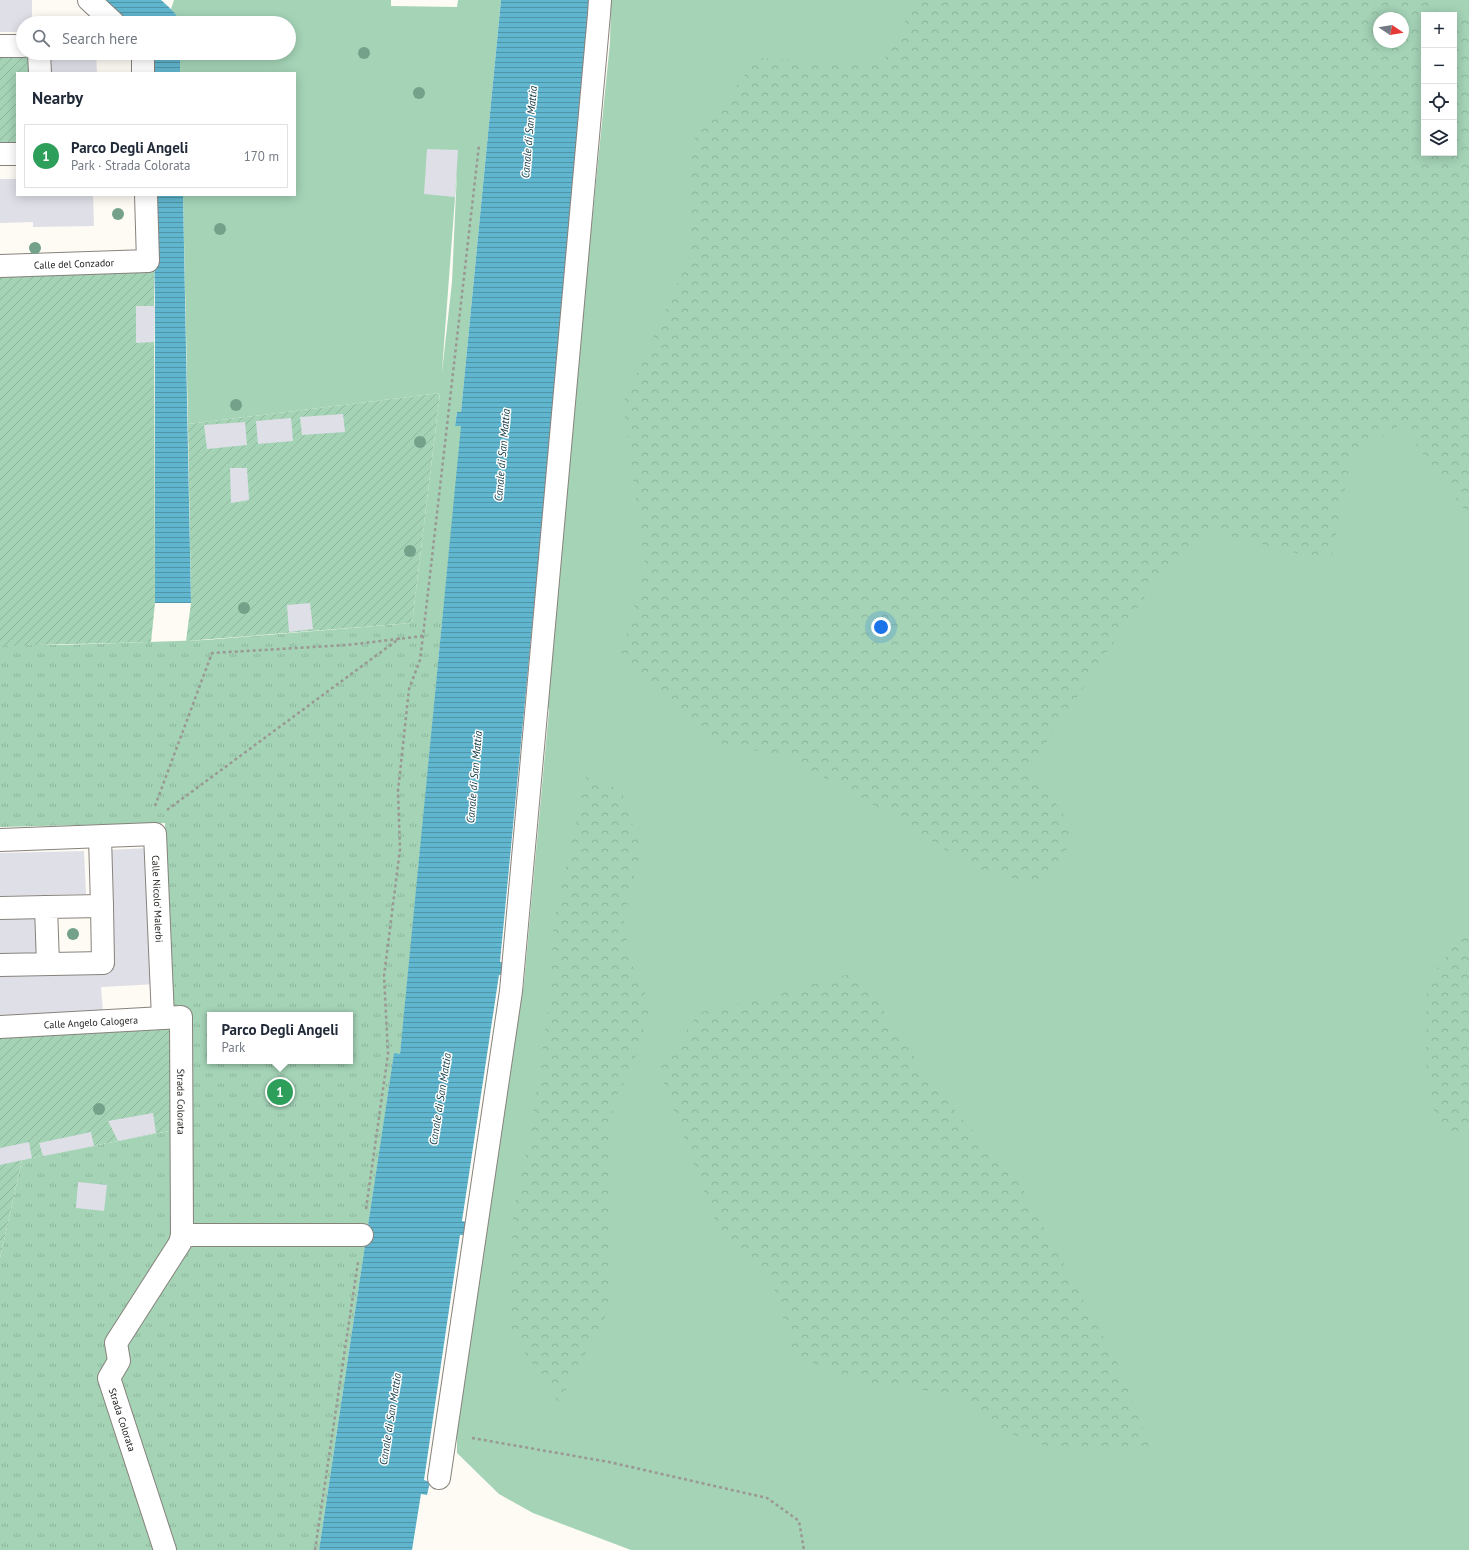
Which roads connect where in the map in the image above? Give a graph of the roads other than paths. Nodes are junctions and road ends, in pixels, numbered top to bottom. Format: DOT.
graph roads {
  1 [pos="89,0"];
  2 [pos="600,0"];
  3 [pos="106,16"];
  4 [pos="0,46"];
  5 [pos="16,46"];
  6 [pos="40,60"];
  7 [pos="143,60"];
  8 [pos="40,72"];
  9 [pos="143,72"];
  10 [pos="0,154"];
  11 [pos="16,154"];
  12 [pos="146,196"];
  13 [pos="0,266"];
  14 [pos="100,837"];
  15 [pos="0,840"];
  16 [pos="102,906"];
  17 [pos="46,907"];
  18 [pos="0,908"];
  19 [pos="48,964"];
  20 [pos="0,966"];
  21 [pos="172,1018"];
  22 [pos="0,1027"];
  23 [pos="182,1234"];
  24 [pos="362,1235"];
  25 [pos="439,1478"];
  26 [pos="165,1550"];
  1 -- 3 [label="street"];
  2 -- 25 [label="street"];
  4 -- 5 [label="street"];
  6 -- 8 [label="street"];
  7 -- 9 [label="street"];
  10 -- 11 [label="street"];
  12 -- 13 [label="street, Calle del Conzador"];
  14 -- 15 [label="street, Calle Nicolo' Malerbi"];
  14 -- 16 [label="street"];
  14 -- 21 [label="street, Calle Nicolo' Malerbi"];
  16 -- 17 [label="street"];
  16 -- 19 [label="street"];
  17 -- 18 [label="street"];
  17 -- 19 [label="street"];
  19 -- 20 [label="street"];
  21 -- 22 [label="street, Calle Angelo Calogera"];
  21 -- 23 [label="street, Strada Colorata"];
  23 -- 24 [label="street"];
  23 -- 26 [label="street, Strada Colorata"];
}
